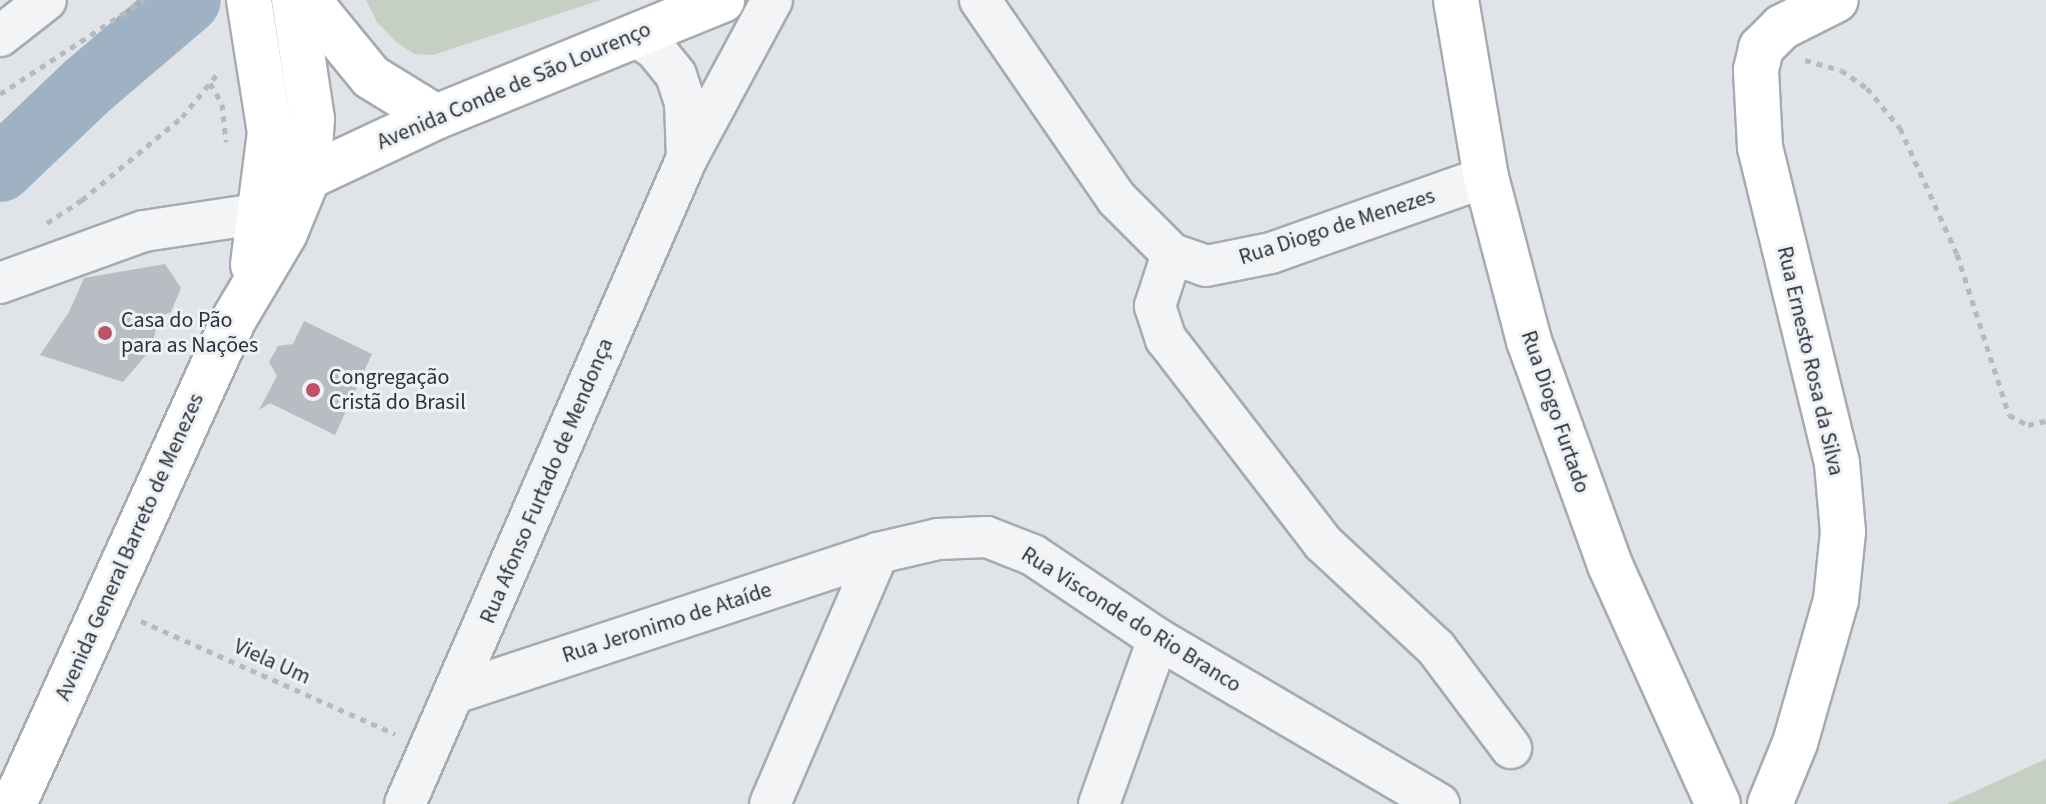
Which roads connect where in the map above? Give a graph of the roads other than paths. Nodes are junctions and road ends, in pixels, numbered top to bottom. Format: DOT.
graph roads {
  1 [pos="46,0"];
  2 [pos="249,0"];
  3 [pos="294,0"];
  4 [pos="308,0"];
  5 [pos="722,0"];
  6 [pos="772,0"];
  7 [pos="980,0"];
  8 [pos="1456,0"];
  9 [pos="1836,0"];
  10 [pos="633,35"];
  11 [pos="0,36"];
  12 [pos="436,117"];
  13 [pos="687,158"];
  14 [pos="308,177"];
  15 [pos="1486,177"];
  16 [pos="263,213"];
  17 [pos="1172,254"];
  18 [pos="0,283"];
  19 [pos="247,291"];
  20 [pos="878,553"];
  21 [pos="1158,639"];
  22 [pos="455,693"];
  23 [pos="1511,748"];
  24 [pos="14,804"];
  25 [pos="405,804"];
  26 [pos="770,804"];
  27 [pos="1099,804"];
  28 [pos="1439,804"];
  29 [pos="1718,804"];
  30 [pos="1770,804"];
  1 -- 11 [label="street"];
  2 -- 16 [label="street"];
  3 -- 14 [label="street"];
  4 -- 12 [label="street"];
  5 -- 10 [label="street, Avenida Conde de São Lourenço"];
  6 -- 13 [label="street, Rua Afonso Furtado de Mendonça"];
  7 -- 17 [label="street, Rua Diogo de Menezes"];
  8 -- 15 [label="street, Rua Diogo Furtado"];
  9 -- 30 [label="street, Rua Ernesto Rosa da Silva"];
  10 -- 12 [label="street, Avenida Conde de São Lourenço"];
  10 -- 13 [label="street, Rua Afonso Furtado de Mendonça"];
  12 -- 14 [label="street, Avenida Conde de São Lourenço"];
  13 -- 22 [label="street, Rua Afonso Furtado de Mendonça"];
  14 -- 16 [label="street"];
  14 -- 19 [label="street"];
  15 -- 17 [label="street, Rua Diogo de Menezes"];
  15 -- 29 [label="street, Rua Diogo Furtado"];
  16 -- 18 [label="street"];
  16 -- 19 [label="street"];
  17 -- 23 [label="street"];
  19 -- 24 [label="street, Avenida General Barreto de Menezes"];
  20 -- 21 [label="street, Rua Visconde do Rio Branco"];
  20 -- 22 [label="street, Rua Jeronimo de Ataíde"];
  20 -- 26 [label="street"];
  21 -- 27 [label="street"];
  21 -- 28 [label="street, Rua Visconde do Rio Branco"];
  22 -- 25 [label="street, Rua Afonso Furtado de Mendonça"];
}
